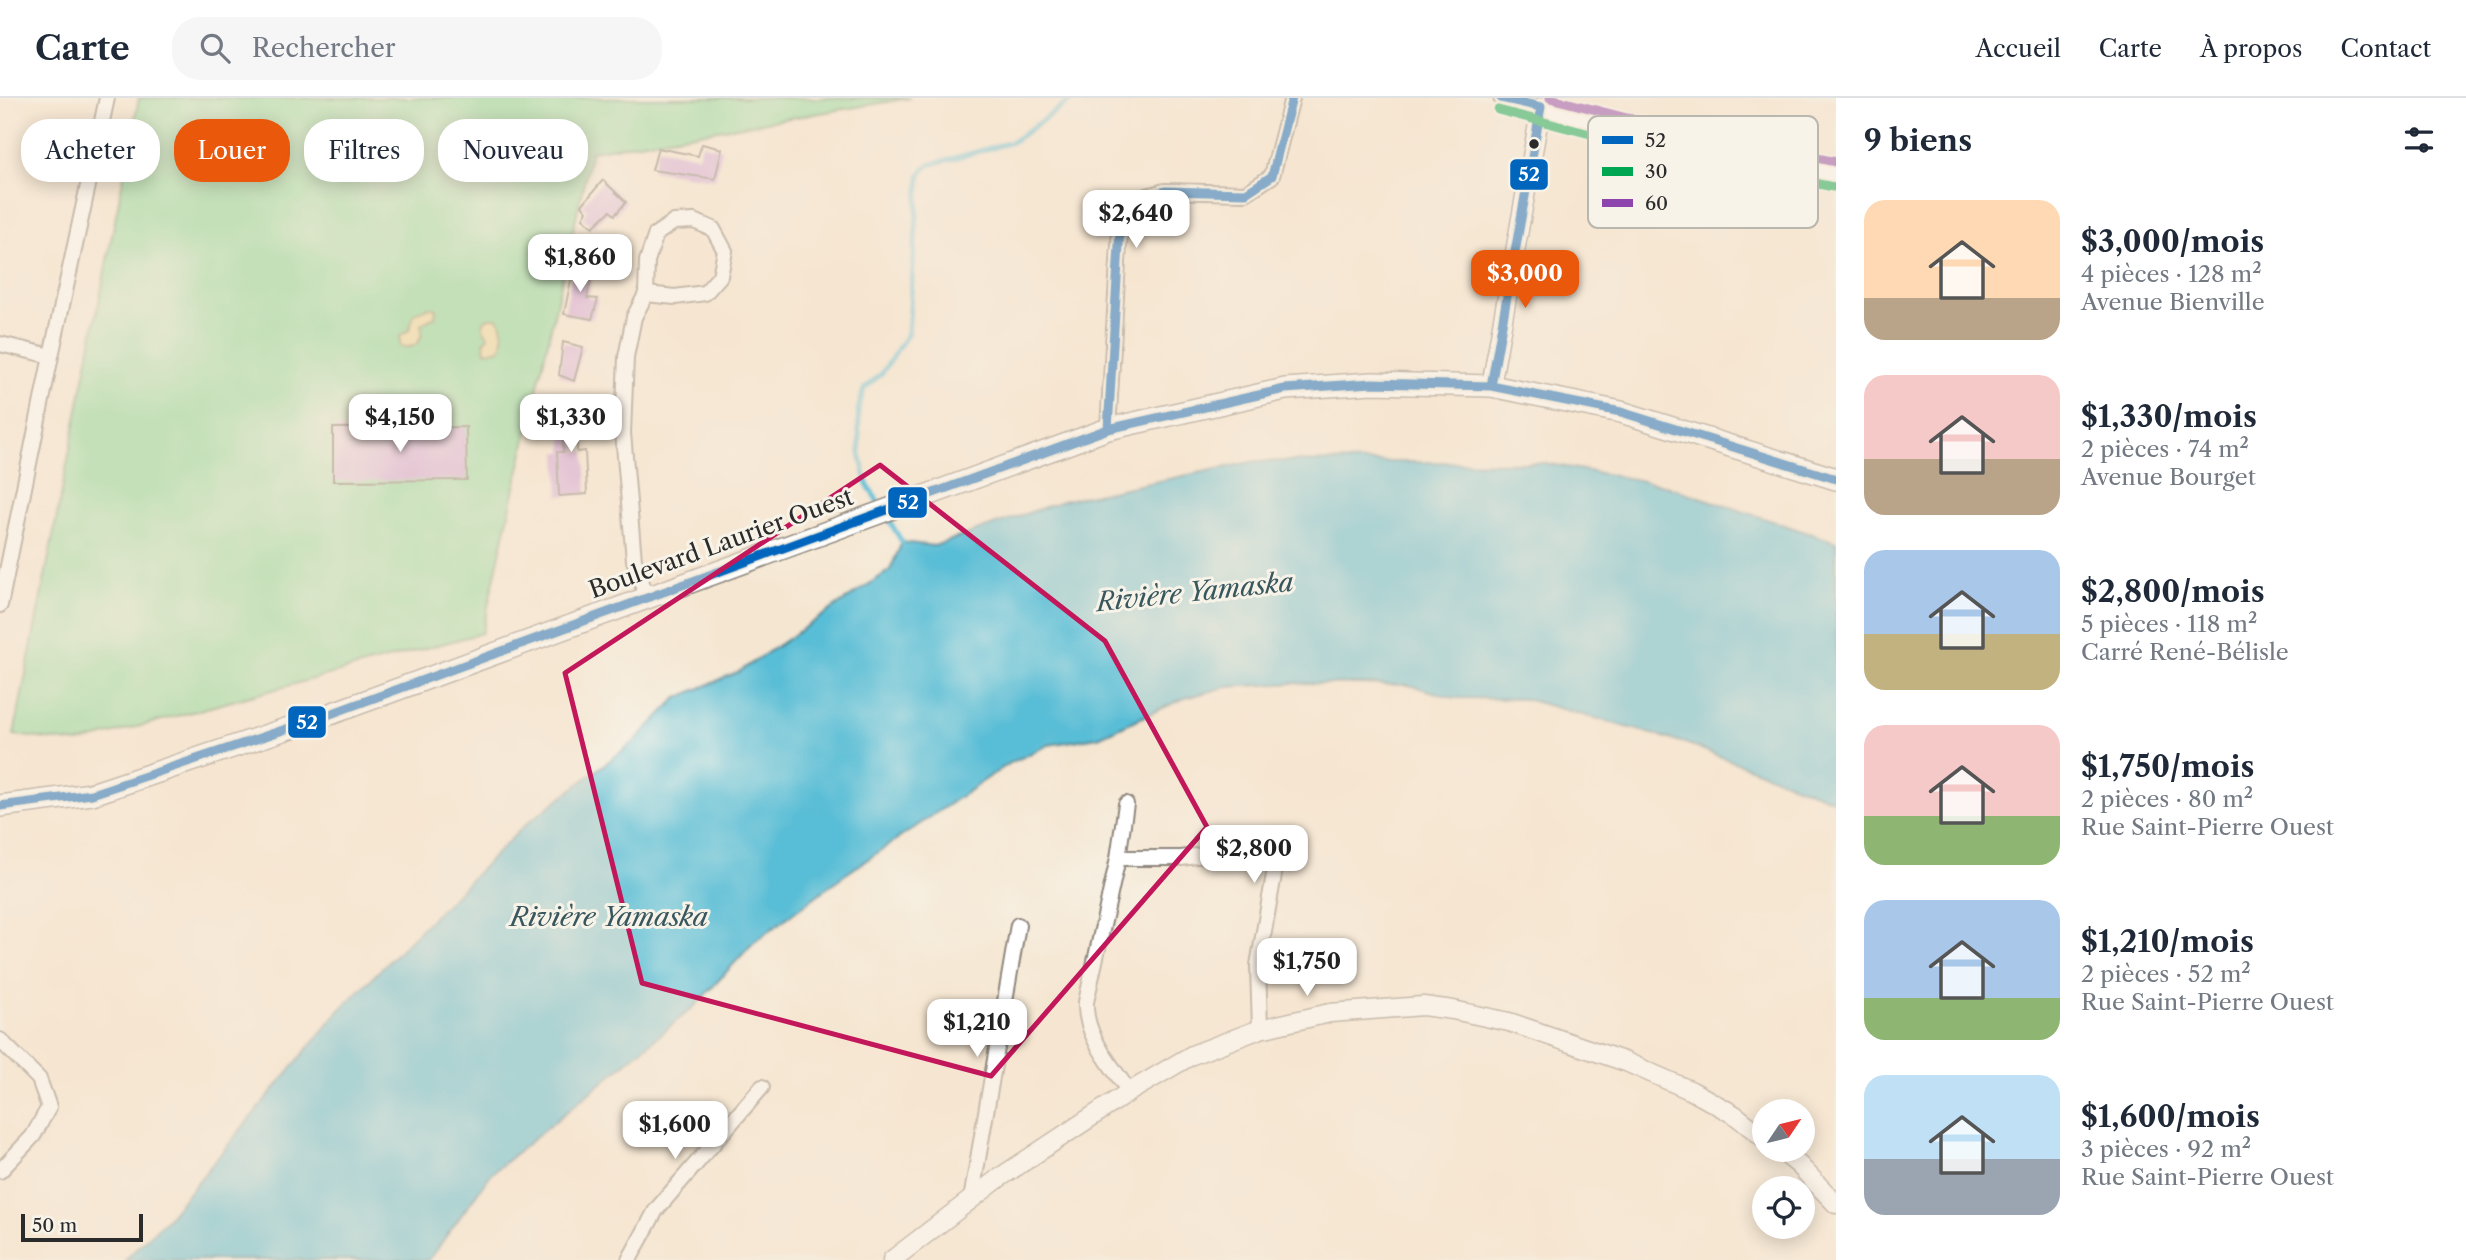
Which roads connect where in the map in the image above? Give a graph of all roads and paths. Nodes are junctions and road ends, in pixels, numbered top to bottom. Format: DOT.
graph roads {
  1 [pos="107,98"];
  2 [pos="1292,98"];
  3 [pos="1501,98"];
  4 [pos="1541,107"];
  5 [pos="1588,120"];
  6 [pos="1818,171"];
  7 [pos="1836,175"];
  8 [pos="646,294"];
  9 [pos="0,344"];
  10 [pos="51,356"];
  11 [pos="1491,386"];
  12 [pos="1108,429"];
  13 [pos="1836,479"];
  14 [pos="4,566"];
  15 [pos="647,598"];
  16 [pos="0,605"];
  17 [pos="1126,804"];
  18 [pos="0,806"];
  19 [pos="1118,858"];
  20 [pos="1017,925"];
  21 [pos="1260,1029"];
  22 [pos="0,1040"];
  23 [pos="762,1087"];
  24 [pos="1129,1092"];
  25 [pos="1752,1128"];
  26 [pos="1794,1162"];
  27 [pos="0,1171"];
  28 [pos="971,1200"];
  29 [pos="1836,1204"];
  30 [pos="629,1260"];
  31 [pos="892,1260"];
  1 -- 10 [label="street"];
  2 -- 12 [label="street"];
  3 -- 4 [label="street"];
  4 -- 5 [label="street"];
  4 -- 11 [label="street"];
  6 -- 7 [label="street"];
  8 -- 8 [label="street"];
  8 -- 15 [label="street"];
  9 -- 10 [label="street"];
  10 -- 14 [label="street"];
  11 -- 12 [label="main road, Boulevard Laurier Ouest"];
  11 -- 13 [label="main road, Boulevard Laurier Ouest"];
  12 -- 15 [label="main road, Boulevard Laurier Ouest"];
  14 -- 16 [label="street"];
  15 -- 18 [label="main road, Boulevard Laurier Ouest"];
  17 -- 19 [label="street"];
  19 -- 21 [label="street"];
  19 -- 24 [label="street"];
  20 -- 28 [label="street"];
  21 -- 24 [label="street"];
  21 -- 25 [label="street"];
  22 -- 27 [label="street"];
  23 -- 30 [label="street"];
  24 -- 28 [label="street"];
  26 -- 29 [label="street"];
  28 -- 31 [label="street"];
}
